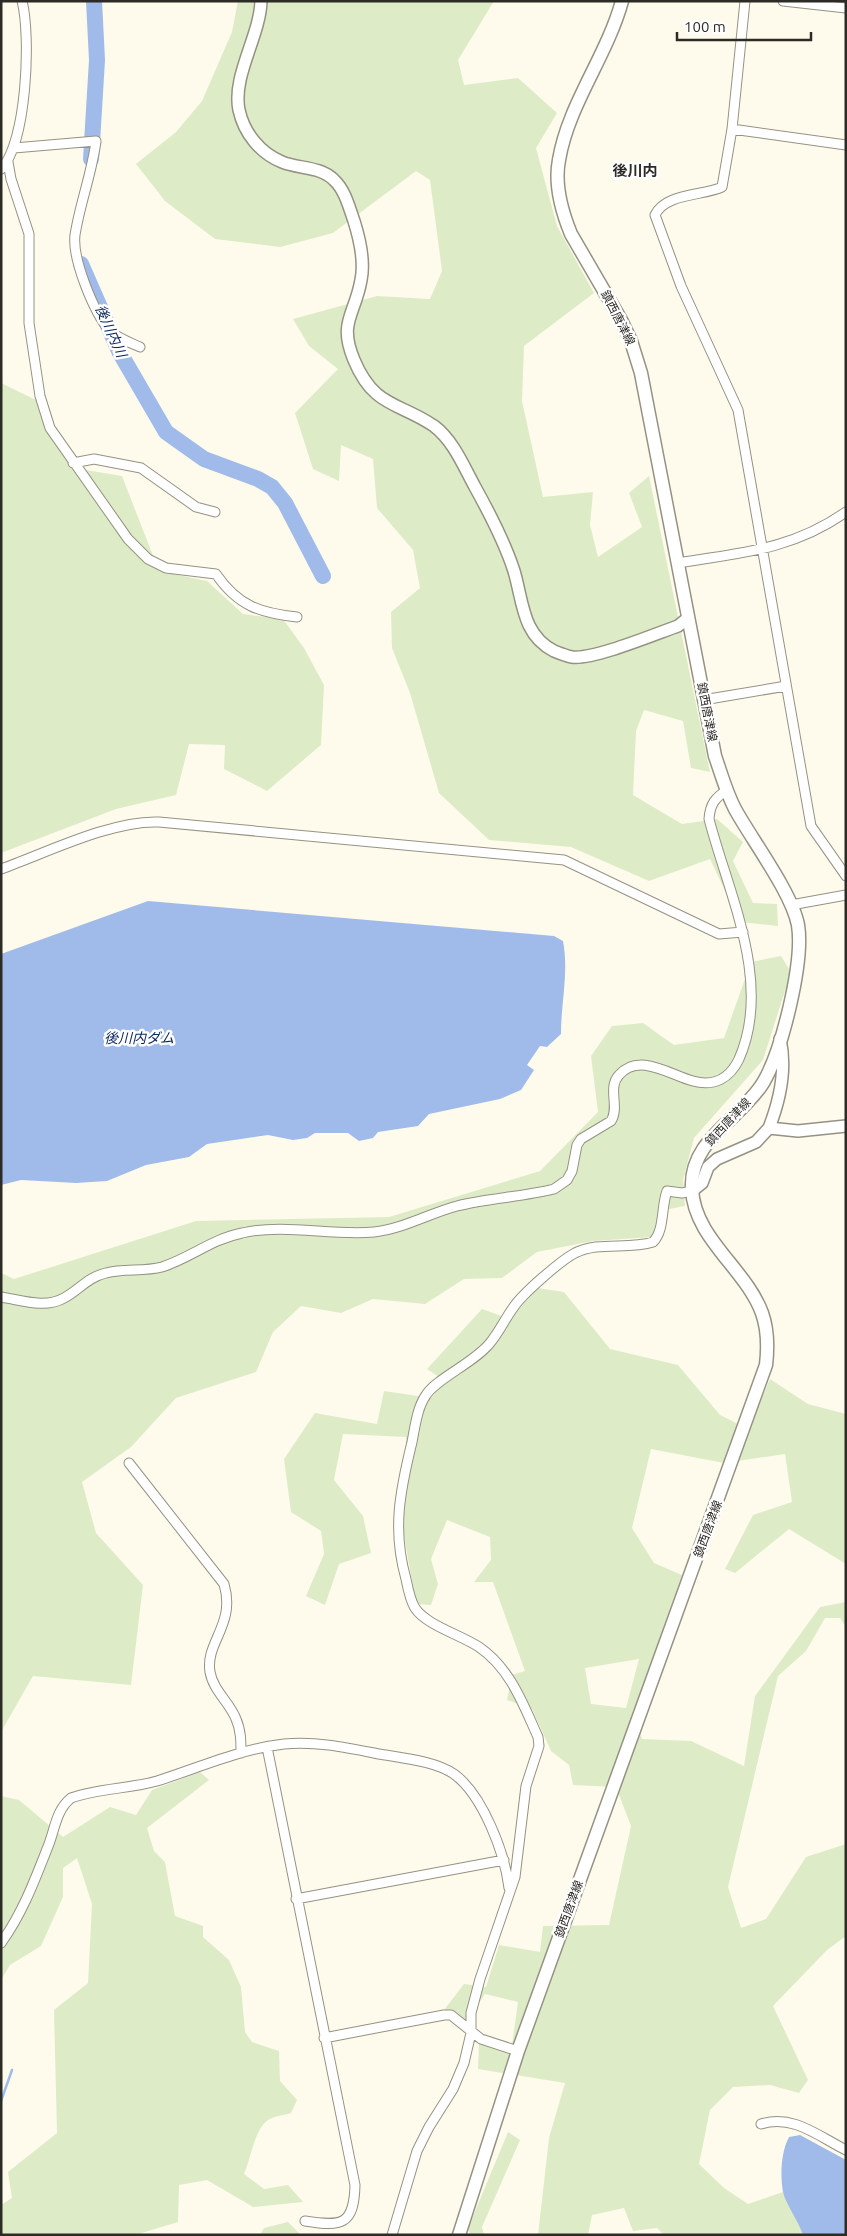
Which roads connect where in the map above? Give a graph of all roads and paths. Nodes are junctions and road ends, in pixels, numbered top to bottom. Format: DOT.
graph roads {
  1 [pos="22,1"];
  2 [pos="261,1"];
  3 [pos="622,1"];
  4 [pos="745,1"];
  5 [pos="783,1"];
  6 [pos="846,8"];
  7 [pos="732,129"];
  8 [pos="846,145"];
  9 [pos="14,148"];
  10 [pos="4,166"];
  11 [pos="140,347"];
  12 [pos="73,463"];
  13 [pos="210,511"];
  14 [pos="846,512"];
  15 [pos="762,549"];
  16 [pos="677,563"];
  17 [pos="297,617"];
  18 [pos="688,618"];
  19 [pos="786,686"];
  20 [pos="709,699"];
  21 [pos="727,790"];
  22 [pos="1,869"];
  23 [pos="846,876"];
  24 [pos="846,895"];
  25 [pos="791,905"];
  26 [pos="743,932"];
  27 [pos="780,1037"];
  28 [pos="846,1126"];
  29 [pos="769,1128"];
  30 [pos="692,1191"];
  31 [pos="1,1297"];
  32 [pos="129,1463"];
  33 [pos="266,1747"];
  34 [pos="241,1753"];
  35 [pos="504,1860"];
  36 [pos="510,1890"];
  37 [pos="296,1899"];
  38 [pos="1,1943"];
  39 [pos="471,2033"];
  40 [pos="324,2038"];
  41 [pos="518,2051"];
  42 [pos="761,2124"];
  43 [pos="846,2150"];
  44 [pos="305,2221"];
  45 [pos="392,2235"];
  46 [pos="459,2235"];
  1 -- 9 [label="street"];
  2 -- 18 [label="street"];
  3 -- 16 [label="main road, 鎮西唐津線"];
  4 -- 7 [label="street"];
  5 -- 6 [label="street"];
  7 -- 8 [label="street"];
  7 -- 15 [label="street"];
  9 -- 10 [label="street"];
  9 -- 11 [label="street"];
  10 -- 12 [label="street"];
  12 -- 13 [label="street"];
  12 -- 17 [label="street"];
  14 -- 15 [label="street"];
  15 -- 16 [label="street"];
  15 -- 19 [label="street"];
  16 -- 18 [label="main road, 鎮西唐津線"];
  18 -- 21 [label="main road, 鎮西唐津線"];
  19 -- 20 [label="street"];
  19 -- 23 [label="street"];
  21 -- 25 [label="main road, 鎮西唐津線"];
  21 -- 26 [label="street"];
  22 -- 26 [label="street"];
  24 -- 25 [label="street"];
  25 -- 27 [label="main road, 鎮西唐津線"];
  26 -- 31 [label="street"];
  27 -- 29 [label="street"];
  27 -- 30 [label="main road, 鎮西唐津線"];
  28 -- 29 [label="street"];
  29 -- 30 [label="street"];
  30 -- 36 [label="street"];
  30 -- 41 [label="main road, 鎮西唐津線"];
  32 -- 34 [label="street"];
  33 -- 34 [label="street"];
  33 -- 35 [label="street"];
  33 -- 37 [label="street"];
  34 -- 38 [label="street"];
  35 -- 36 [label="street"];
  35 -- 37 [label="street"];
  36 -- 39 [label="street"];
  37 -- 40 [label="street"];
  39 -- 40 [label="street"];
  39 -- 41 [label="street"];
  39 -- 45 [label="street"];
  40 -- 44 [label="street"];
  41 -- 46 [label="main road, 鎮西唐津線"];
  42 -- 43 [label="street"];
}
